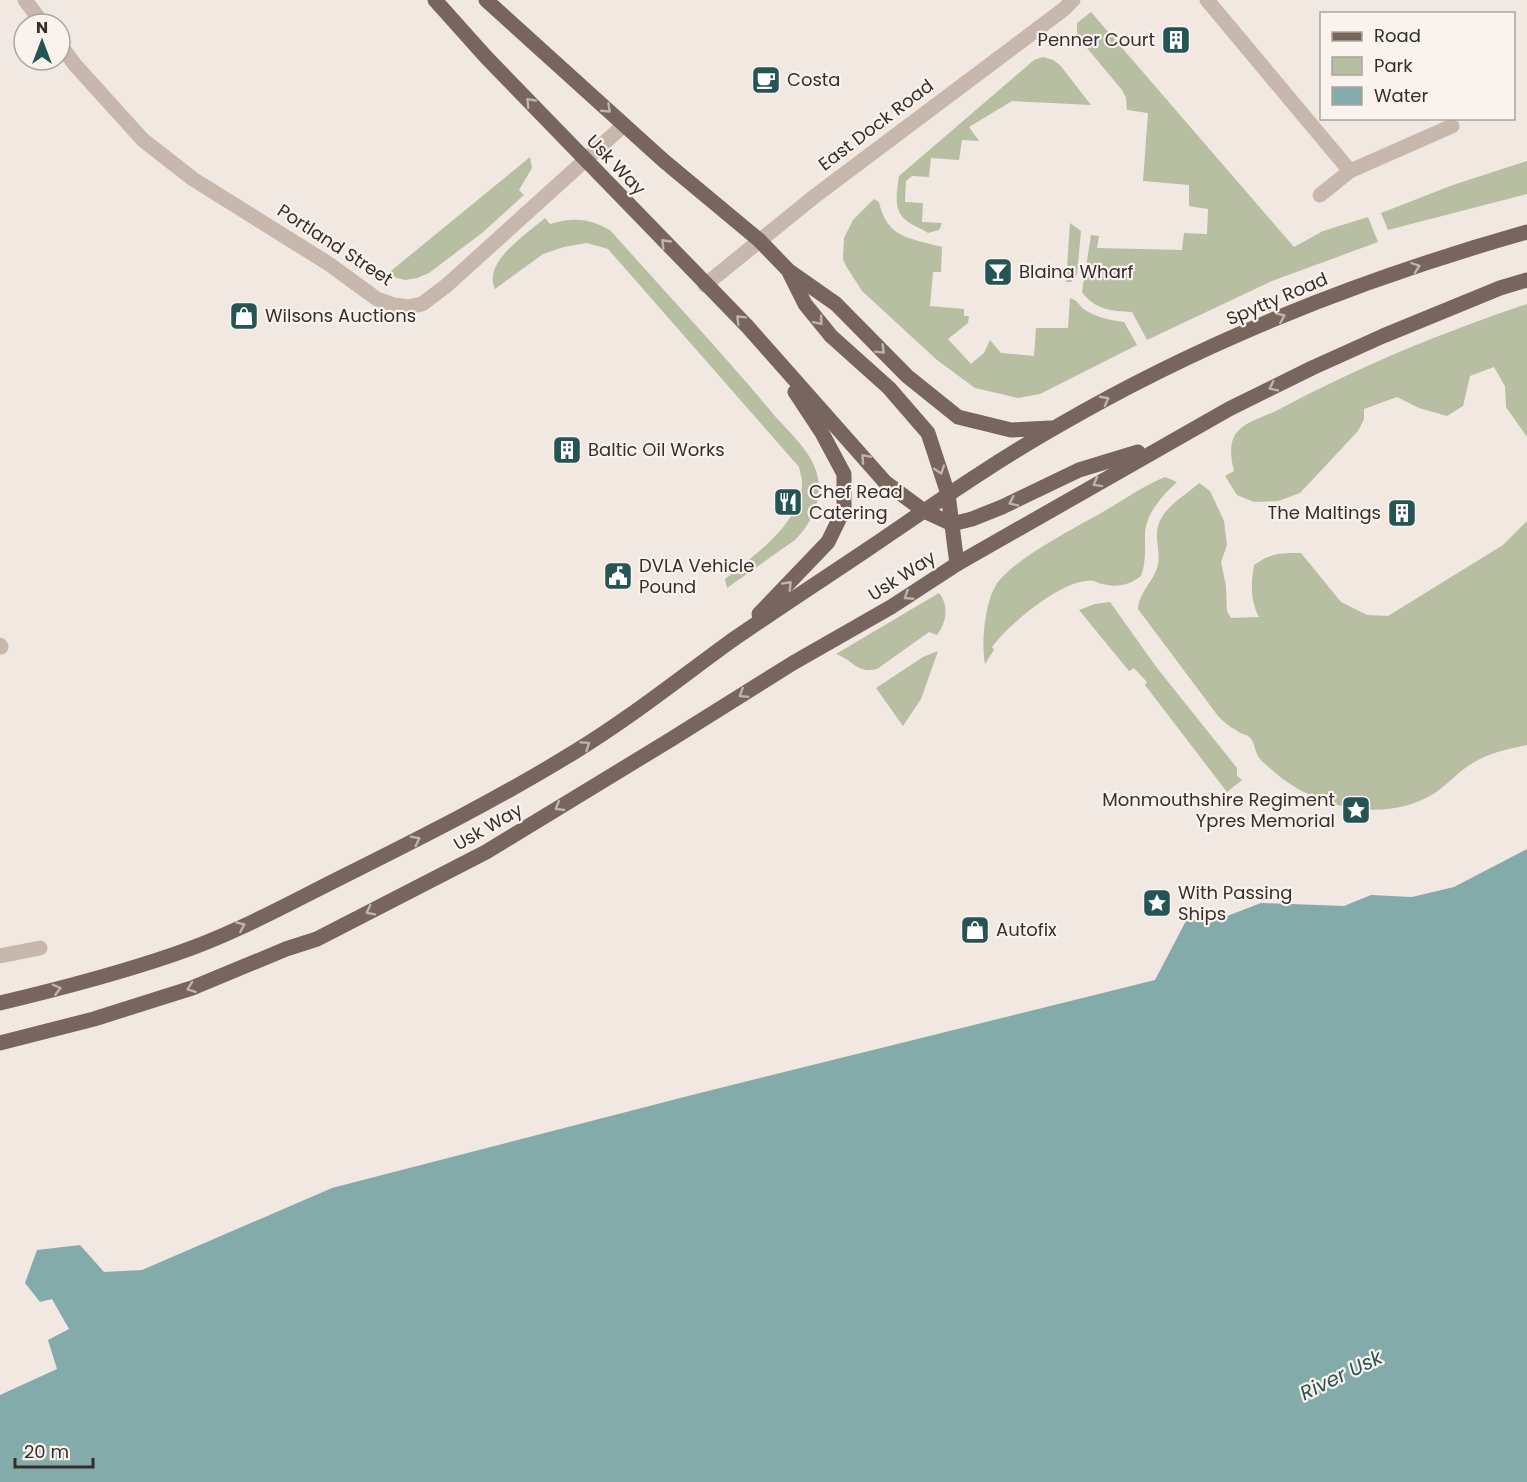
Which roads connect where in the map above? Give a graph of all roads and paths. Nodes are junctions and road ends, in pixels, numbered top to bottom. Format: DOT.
graph roads {
  1 [pos="435,0"];
  2 [pos="486,0"];
  3 [pos="1073,0"];
  4 [pos="1207,0"];
  5 [pos="72,59"];
  6 [pos="624,125"];
  7 [pos="1452,126"];
  8 [pos="585,160"];
  9 [pos="1350,171"];
  10 [pos="1320,195"];
  11 [pos="1527,232"];
  12 [pos="759,240"];
  13 [pos="789,272"];
  14 [pos="1527,280"];
  15 [pos="705,285"];
  16 [pos="771,354"];
  17 [pos="1053,428"];
  18 [pos="1166,444"];
  19 [pos="948,494"];
  20 [pos="924,511"];
  21 [pos="952,524"];
  22 [pos="957,564"];
  23 [pos="732,641"];
  24 [pos="40,948"];
  25 [pos="0,956"];
  26 [pos="0,1004"];
  27 [pos="0,1043"];
  8 -- 1 [label="main road, Usk Way, one-way"];
  2 -- 6 [label="main road, Usk Way, one-way"];
  3 -- 12 [label="street, East Dock Road"];
  4 -- 9 [label="street"];
  5 -- 8 [label="street, Portland Street"];
  6 -- 8 [label="street, Portland Street"];
  6 -- 12 [label="main road, Usk Way"];
  7 -- 9 [label="street"];
  15 -- 8 [label="main road, Usk Way, one-way"];
  9 -- 10 [label="street"];
  17 -- 11 [label="main road, Spytty Road, one-way"];
  12 -- 13 [label="main road, Usk Way"];
  12 -- 15 [label="street, East Dock Road"];
  13 -- 17 [label="main road, Usk Way, one-way"];
  13 -- 19 [label="main road, Usk Way, one-way"];
  14 -- 18 [label="main road, Usk Way, one-way"];
  16 -- 15 [label="main road, Usk Way, one-way"];
  20 -- 16 [label="main road, Usk Way, one-way"];
  23 -- 16 [label="main road, Usk Way, one-way"];
  17 -- 19 [label="main road, Usk Way"];
  18 -- 21 [label="main road, Usk Way, one-way"];
  18 -- 22 [label="main road, Usk Way, one-way"];
  19 -- 20 [label="main road, Usk Way"];
  19 -- 21 [label="main road, Usk Way"];
  20 -- 21 [label="main road, Usk Way"];
  20 -- 23 [label="main road, Usk Way"];
  21 -- 22 [label="main road, Usk Way"];
  22 -- 27 [label="main road, Usk Way, one-way"];
  26 -- 23 [label="main road, Usk Way, one-way"];
  24 -- 25 [label="street"];
}
